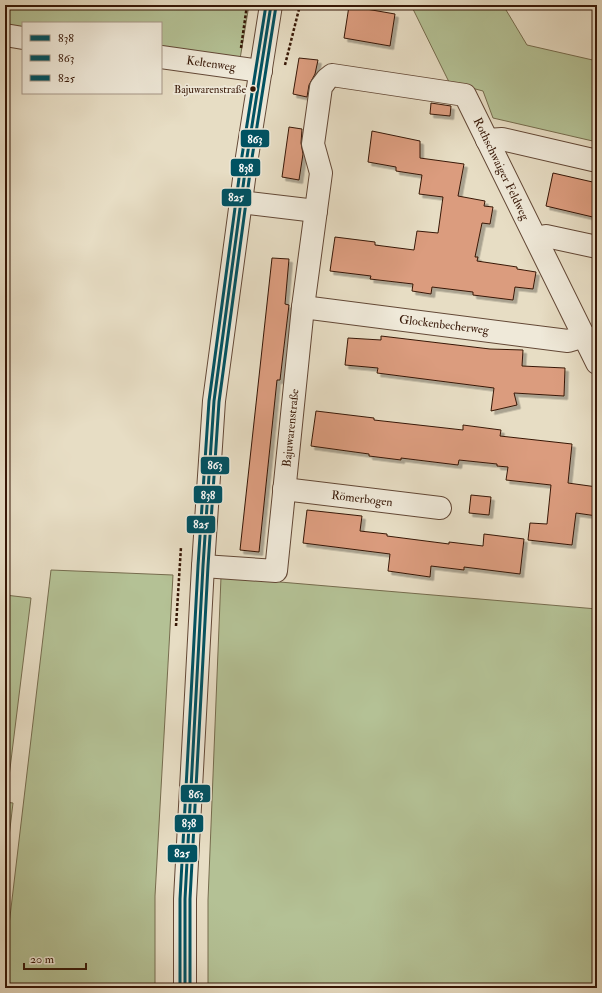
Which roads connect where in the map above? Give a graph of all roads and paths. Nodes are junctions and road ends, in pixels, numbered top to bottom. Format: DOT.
graph roads {
  1 [pos="272,5"];
  2 [pos="300,5"];
  3 [pos="5,35"];
  4 [pos="22,38"];
  5 [pos="162,57"];
  6 [pos="261,71"];
  7 [pos="283,72"];
  8 [pos="332,75"];
  9 [pos="487,140"];
  10 [pos="597,161"];
  11 [pos="241,202"];
  12 [pos="316,211"];
  13 [pos="536,238"];
  14 [pos="597,247"];
  15 [pos="303,307"];
  16 [pos="588,332"];
  17 [pos="597,363"];
  18 [pos="284,489"];
  19 [pos="440,508"];
  20 [pos="203,566"];
  21 [pos="184,988"];
  1 -- 6 [label="street"];
  2 -- 7 [label="path"];
  3 -- 4 [label="street"];
  5 -- 6 [label="street, Keltenweg"];
  6 -- 11 [label="street"];
  8 -- 9 [label="street, Rothschwaiger Feldweg"];
  8 -- 12 [label="street, Bajuwarenstraße"];
  9 -- 10 [label="street"];
  9 -- 13 [label="street, Rothschwaiger Feldweg"];
  11 -- 12 [label="street"];
  11 -- 20 [label="street"];
  12 -- 15 [label="street, Bajuwarenstraße"];
  13 -- 14 [label="street"];
  13 -- 16 [label="street, Rothschwaiger Feldweg"];
  15 -- 16 [label="street, Glockenbecherweg"];
  15 -- 18 [label="street, Bajuwarenstraße"];
  16 -- 17 [label="street, Rothschwaiger Feldweg"];
  18 -- 19 [label="street, Römerbogen"];
  18 -- 20 [label="street, Bajuwarenstraße"];
  20 -- 21 [label="street"];
}
